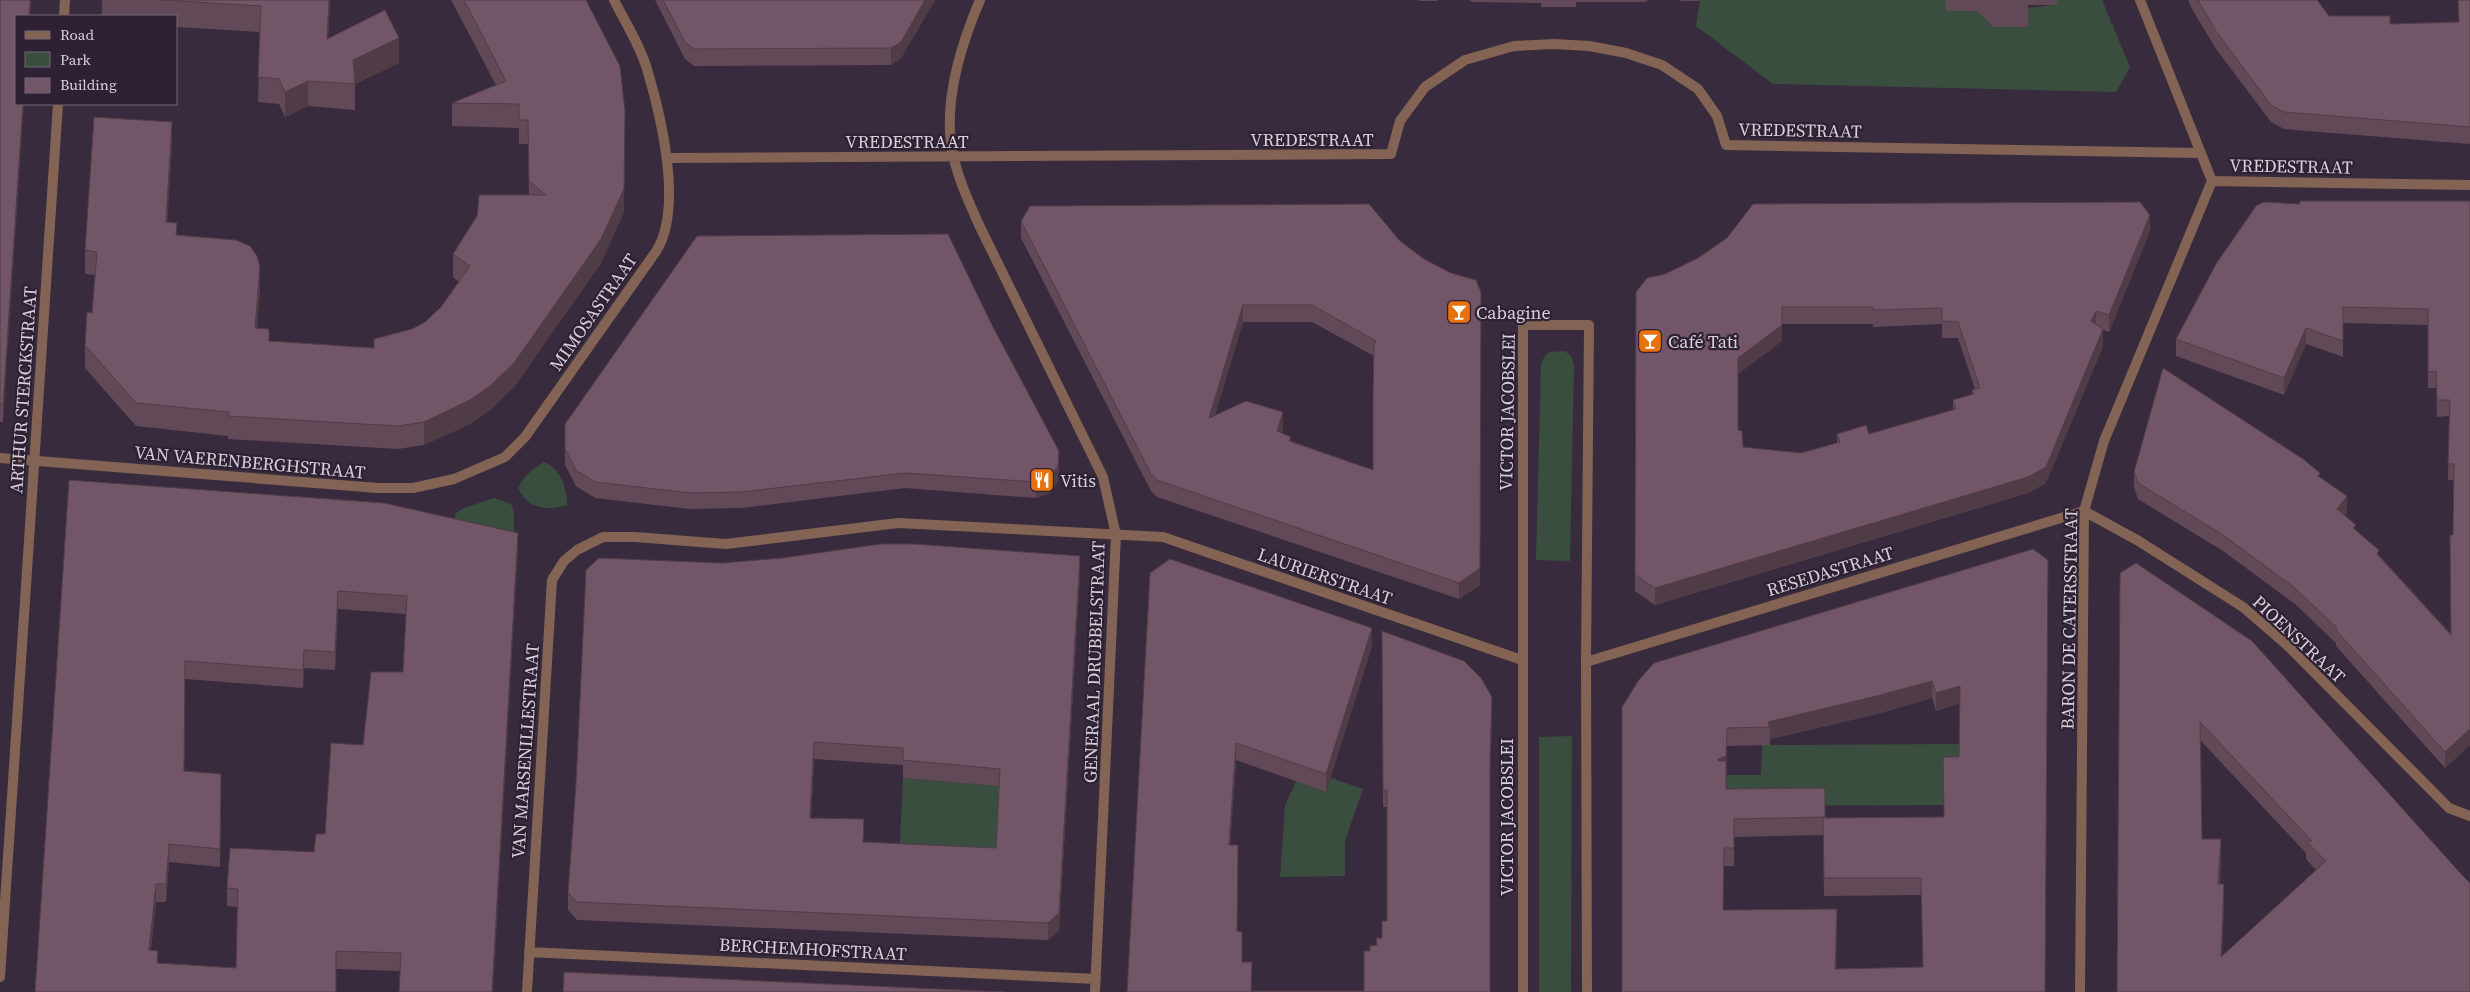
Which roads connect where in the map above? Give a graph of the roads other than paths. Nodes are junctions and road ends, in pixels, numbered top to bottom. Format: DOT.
graph roads {
  1 [pos="65,0"];
  2 [pos="614,0"];
  3 [pos="980,0"];
  4 [pos="2140,0"];
  5 [pos="64,15"];
  6 [pos="58,105"];
  7 [pos="2200,152"];
  8 [pos="668,158"];
  9 [pos="953,158"];
  10 [pos="2212,181"];
  11 [pos="2470,185"];
  12 [pos="0,458"];
  13 [pos="34,461"];
  14 [pos="493,462"];
  15 [pos="2084,511"];
  16 [pos="1116,535"];
  17 [pos="1522,660"];
  18 [pos="1586,662"];
  19 [pos="2470,816"];
  20 [pos="529,952"];
  21 [pos="0,977"];
  22 [pos="1096,979"];
  23 [pos="527,992"];
  24 [pos="1095,992"];
  25 [pos="1523,992"];
  26 [pos="1587,992"];
  27 [pos="2080,992"];
  1 -- 5 [label="street"];
  2 -- 8 [label="street, MIMOSASTRAAT"];
  3 -- 9 [label="street, GENERAAL DRUBBELSTRAAT"];
  4 -- 7 [label="street"];
  6 -- 13 [label="street, ARTHUR STERCKSTRAAT"];
  7 -- 9 [label="street, VREDESTRAAT"];
  7 -- 10 [label="street, VREDESTRAAT"];
  8 -- 9 [label="street, VREDESTRAAT"];
  8 -- 14 [label="street, MIMOSASTRAAT"];
  9 -- 16 [label="street, GENERAAL DRUBBELSTRAAT"];
  10 -- 11 [label="street, VREDESTRAAT"];
  10 -- 15 [label="street, BARON DE CATERSSTRAAT"];
  12 -- 13 [label="street, VAN VAERENBERGHSTRAAT"];
  13 -- 14 [label="street, VAN VAERENBERGHSTRAAT"];
  13 -- 21 [label="street, ARTHUR STERCKSTRAAT"];
  15 -- 18 [label="street, RESEDASTRAAT"];
  15 -- 19 [label="street, PIOENSTRAAT"];
  15 -- 27 [label="street, BARON DE CATERSSTRAAT"];
  16 -- 17 [label="street, LAURIERSTRAAT"];
  16 -- 20 [label="street, VAN MARSENILLESTRAAT"];
  16 -- 22 [label="street, GENERAAL DRUBBELSTRAAT"];
  17 -- 18 [label="street, VICTOR JACOBSLEI"];
  17 -- 25 [label="street, VICTOR JACOBSLEI"];
  18 -- 26 [label="street, VICTOR JACOBSLEI"];
  20 -- 22 [label="street, BERCHEMHOFSTRAAT"];
  20 -- 23 [label="street, VAN MARSENILLESTRAAT"];
  22 -- 24 [label="street, GENERAAL DRUBBELSTRAAT"];
}
